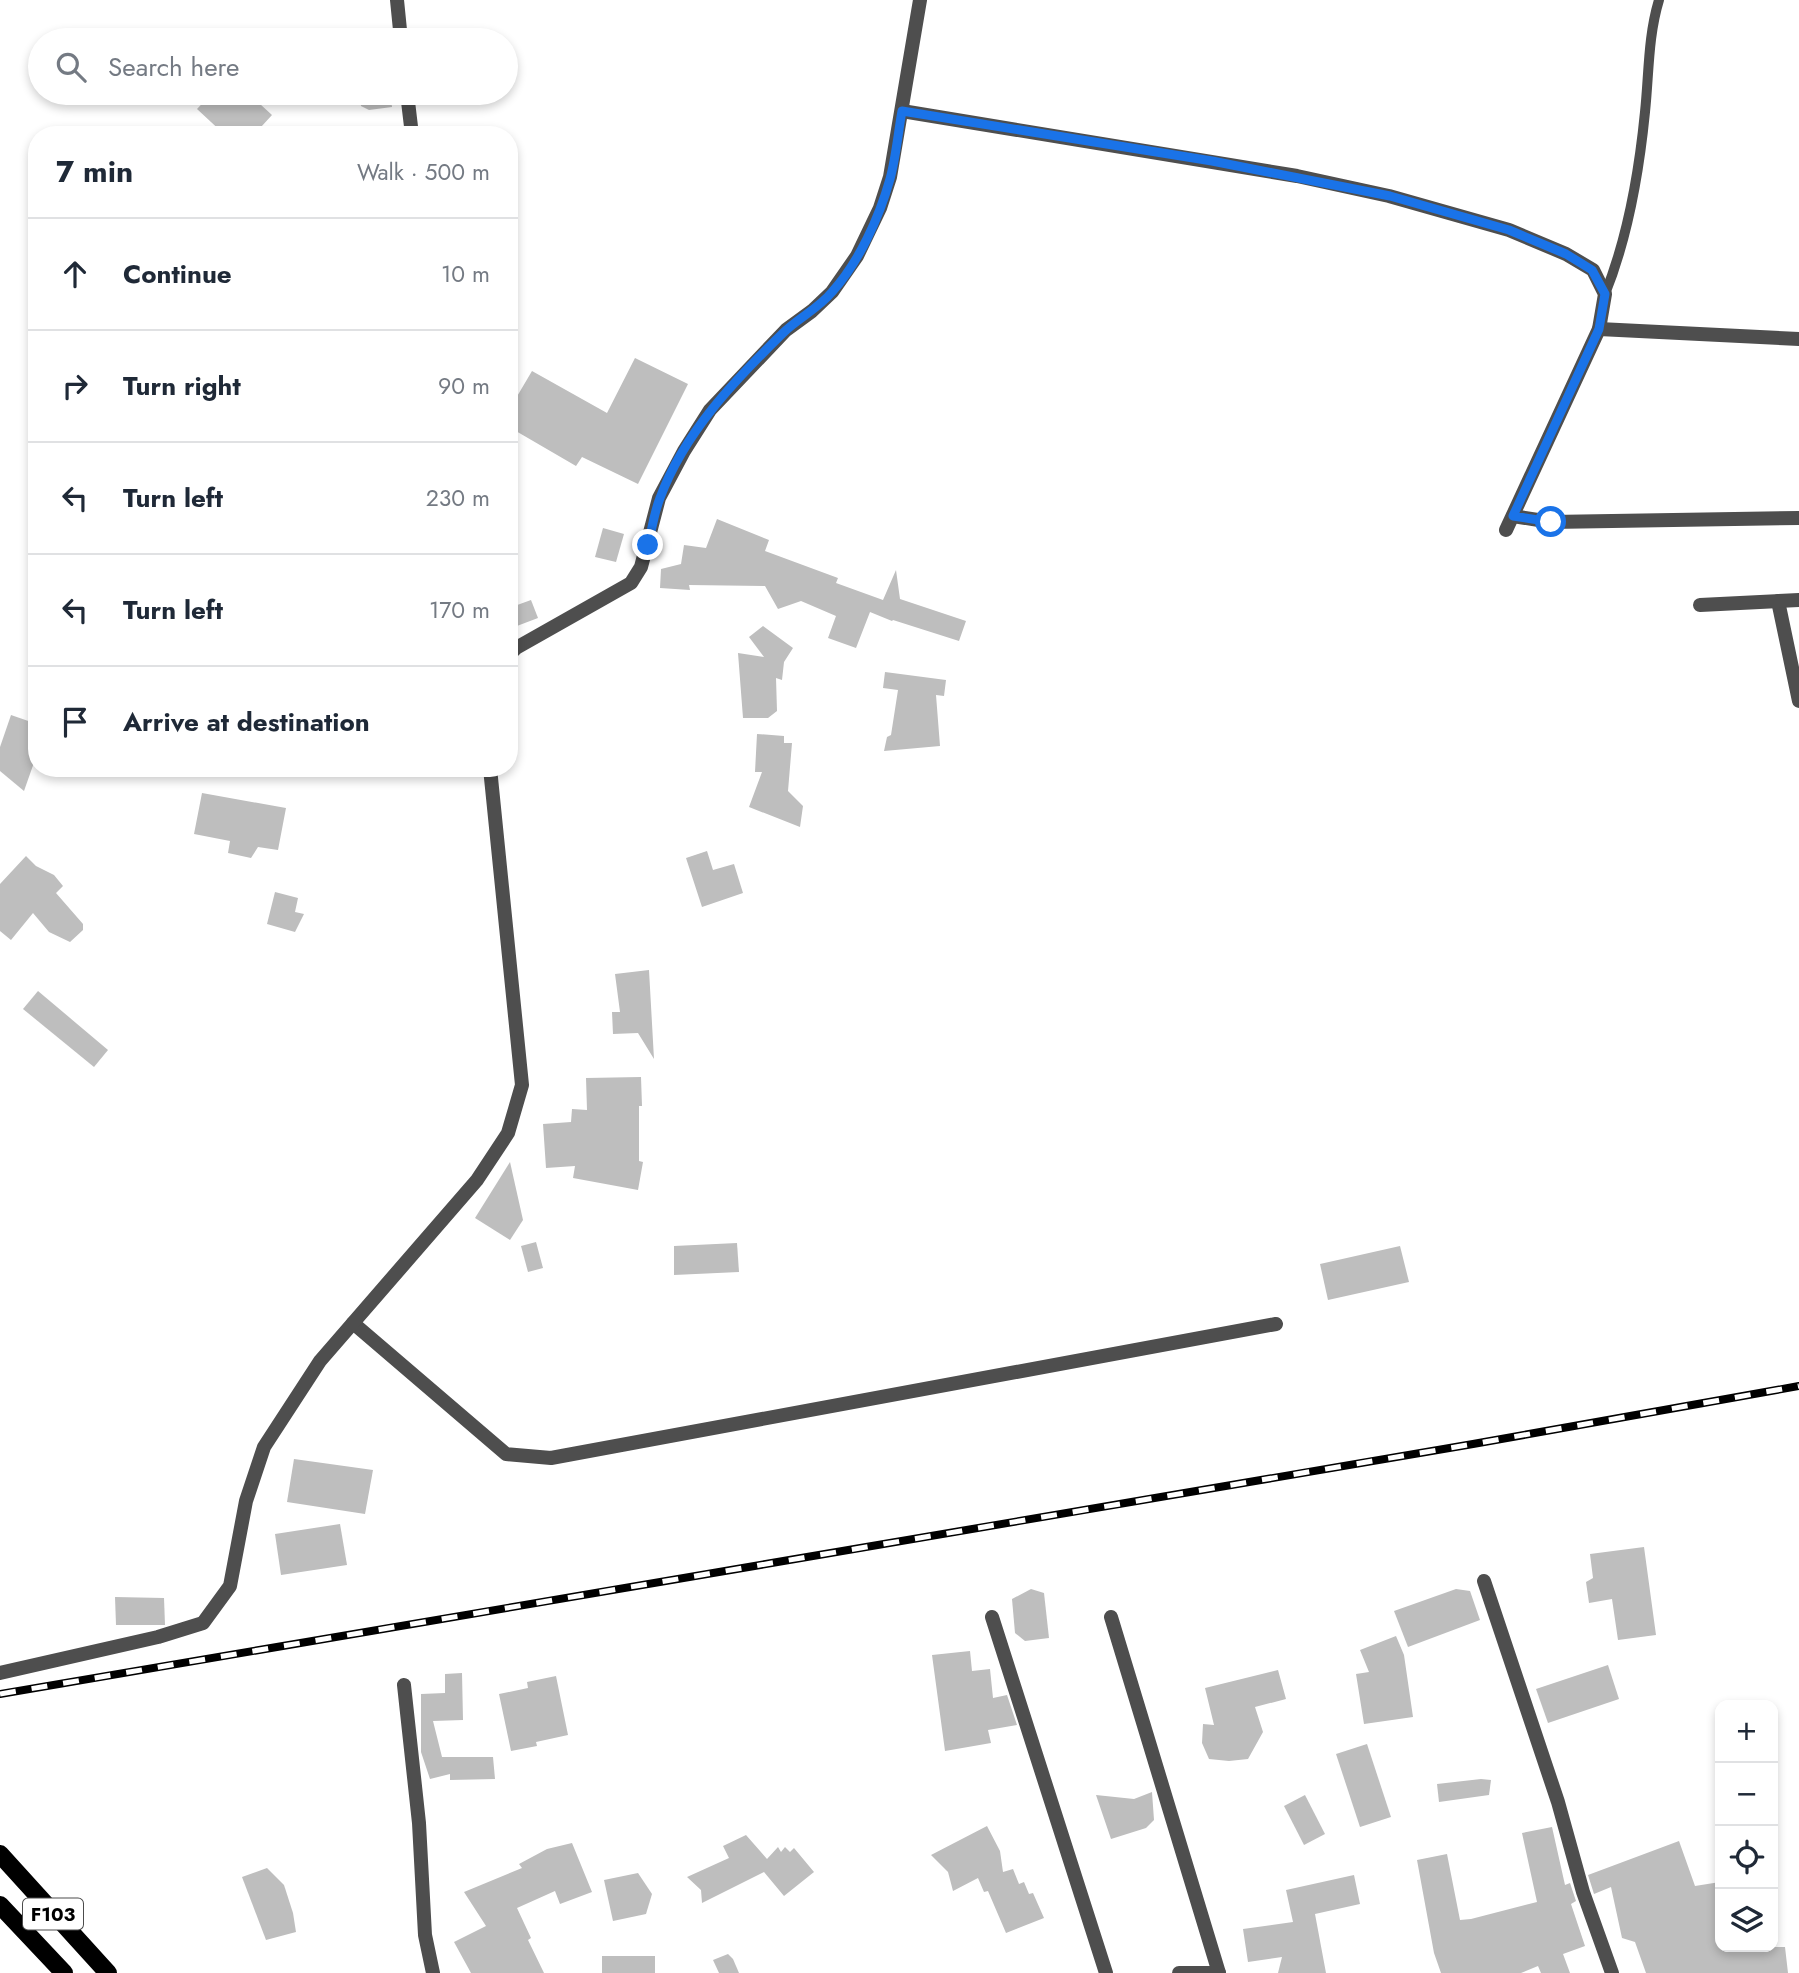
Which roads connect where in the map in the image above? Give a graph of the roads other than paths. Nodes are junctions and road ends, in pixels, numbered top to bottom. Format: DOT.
graph roads {
  1 [pos="397,0"];
  2 [pos="920,0"];
  3 [pos="1659,0"];
  4 [pos="400,28"];
  5 [pos="408,105"];
  6 [pos="902,111"];
  7 [pos="411,126"];
  8 [pos="1605,294"];
  9 [pos="1599,329"];
  10 [pos="1799,339"];
  11 [pos="1513,516"];
  12 [pos="1799,518"];
  13 [pos="1506,530"];
  14 [pos="1799,600"];
  15 [pos="1778,601"];
  16 [pos="1700,605"];
  17 [pos="518,647"];
  18 [pos="1799,701"];
  19 [pos="491,777"];
  20 [pos="353,1323"];
  21 [pos="1276,1324"];
  22 [pos="1484,1581"];
  23 [pos="992,1617"];
  24 [pos="1111,1617"];
  25 [pos="0,1673"];
  26 [pos="404,1685"];
  27 [pos="0,1854"];
  28 [pos="0,1905"];
  29 [pos="64,1973"];
  30 [pos="108,1973"];
  31 [pos="433,1973"];
  32 [pos="1106,1973"];
  33 [pos="1179,1973"];
  34 [pos="1219,1973"];
  35 [pos="1612,1973"];
  1 -- 4 [label="street"];
  2 -- 6 [label="street"];
  3 -- 8 [label="lane"];
  5 -- 7 [label="street"];
  6 -- 8 [label="street"];
  6 -- 17 [label="street"];
  8 -- 9 [label="street"];
  9 -- 10 [label="street"];
  9 -- 11 [label="street"];
  11 -- 12 [label="street"];
  11 -- 13 [label="street"];
  14 -- 15 [label="street"];
  15 -- 16 [label="street"];
  15 -- 18 [label="street"];
  19 -- 20 [label="street"];
  20 -- 21 [label="street"];
  20 -- 25 [label="street"];
  22 -- 35 [label="street"];
  23 -- 32 [label="street"];
  24 -- 34 [label="street"];
  26 -- 31 [label="street"];
  27 -- 30 [label="main road, F103"];
  28 -- 29 [label="main road, F103"];
  33 -- 34 [label="street"];
}
